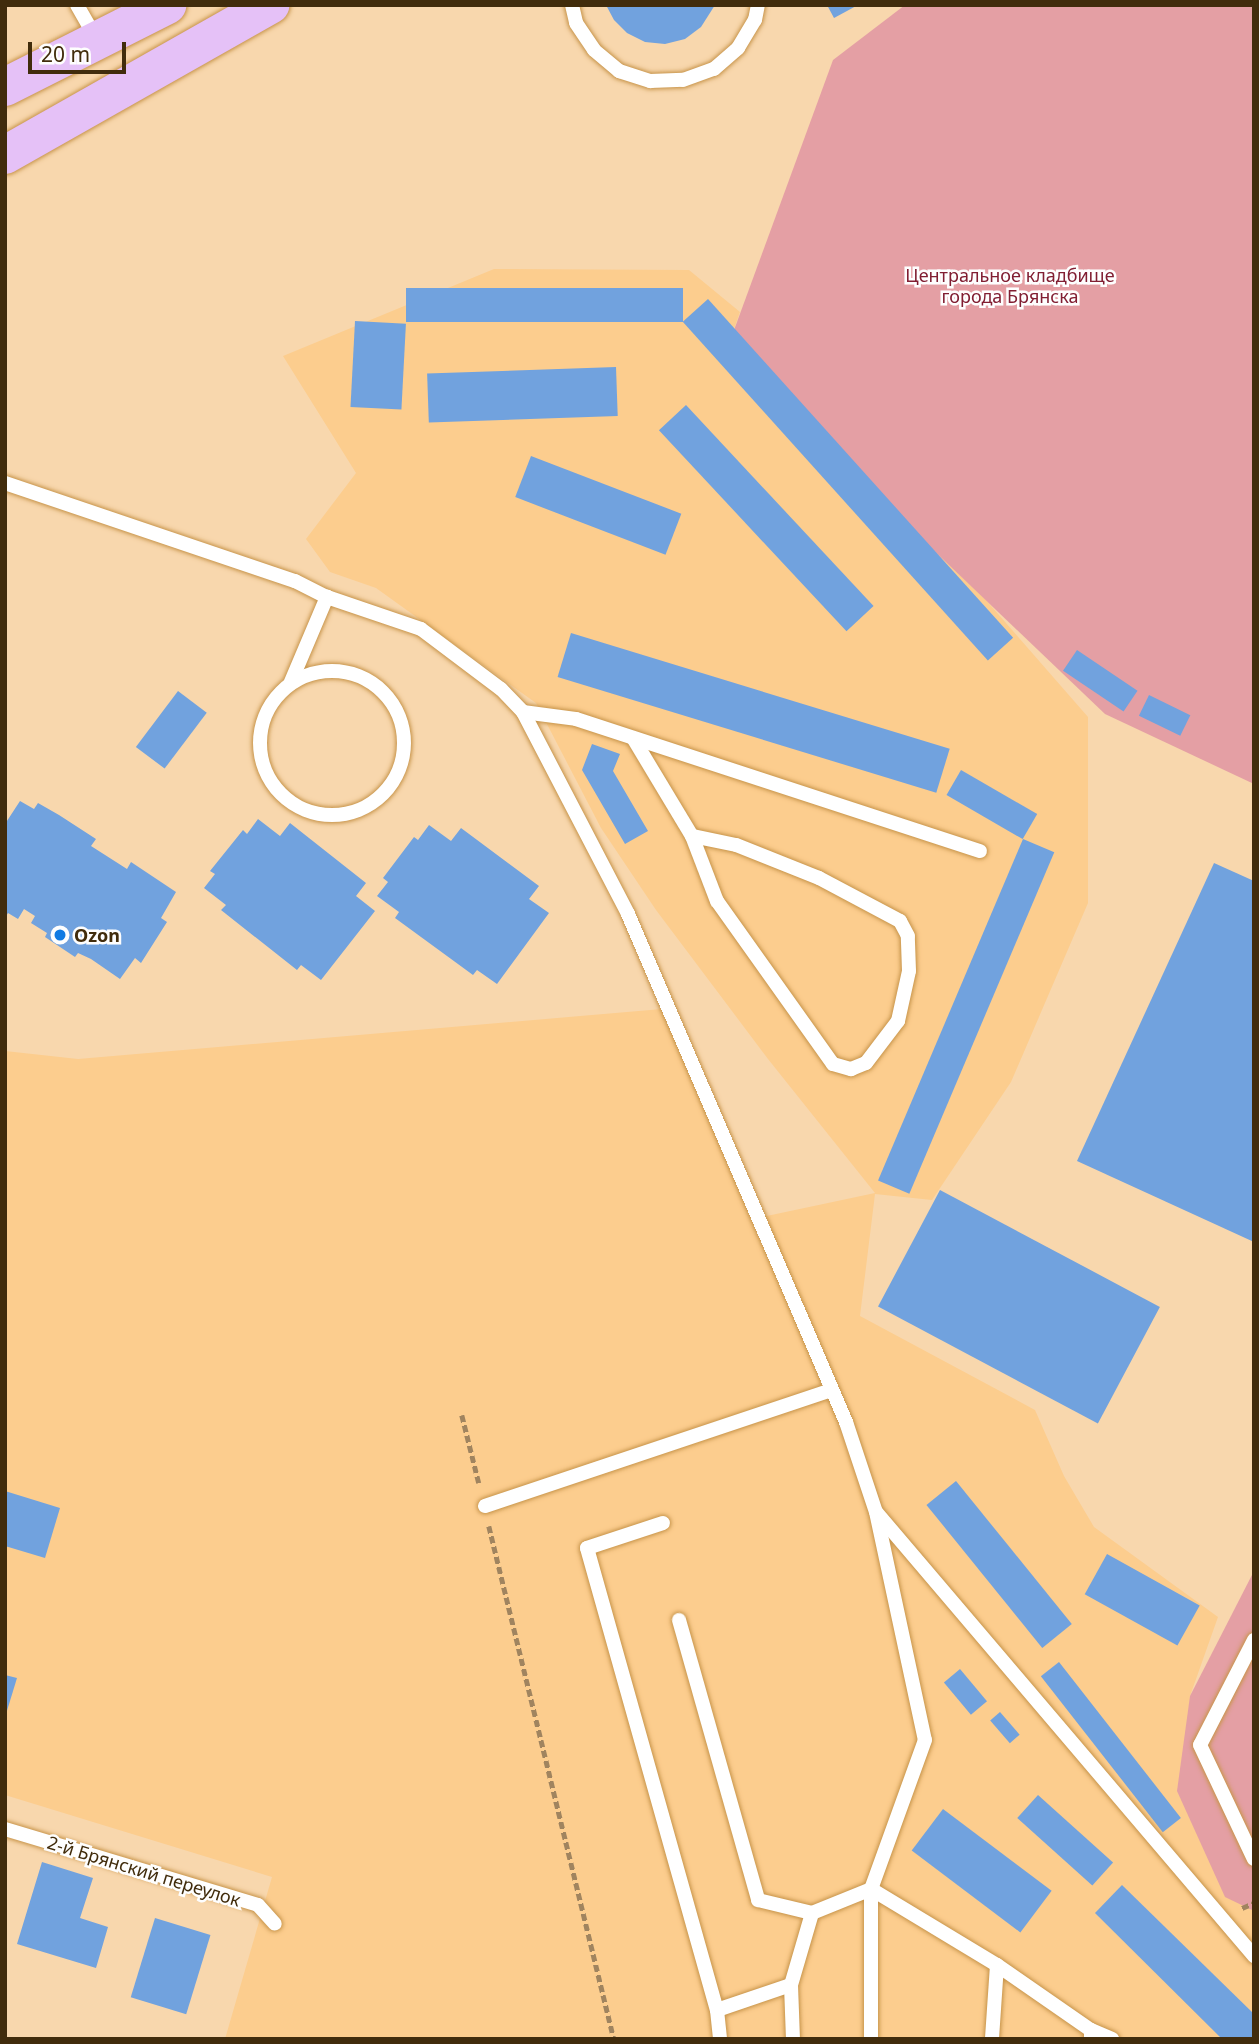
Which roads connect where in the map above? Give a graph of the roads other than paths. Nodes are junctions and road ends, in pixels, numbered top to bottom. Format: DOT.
graph roads {
  1 [pos="77,5"];
  2 [pos="167,5"];
  3 [pos="270,5"];
  4 [pos="572,5"];
  5 [pos="758,5"];
  6 [pos="98,42"];
  7 [pos="5,87"];
  8 [pos="5,155"];
  9 [pos="5,483"];
  10 [pos="327,597"];
  11 [pos="290,684"];
  12 [pos="523,712"];
  13 [pos="634,738"];
  14 [pos="692,836"];
  15 [pos="980,851"];
  16 [pos="831,1390"];
  17 [pos="485,1506"];
  18 [pos="876,1512"];
  19 [pos="663,1523"];
  20 [pos="679,1620"];
  21 [pos="1254,1640"];
  22 [pos="5,1829"];
  23 [pos="1254,1859"];
  24 [pos="871,1889"];
  25 [pos="812,1913"];
  26 [pos="275,1924"];
  27 [pos="1254,1956"];
  28 [pos="997,1965"];
  29 [pos="791,1985"];
  30 [pos="717,2010"];
  31 [pos="1091,2034"];
  32 [pos="720,2039"];
  33 [pos="793,2039"];
  34 [pos="871,2039"];
  35 [pos="992,2039"];
  36 [pos="1112,2039"];
  1 -- 6 [label="lane"];
  2 -- 6 [label="main road"];
  3 -- 8 [label="main road"];
  4 -- 5 [label="lane"];
  6 -- 7 [label="main road"];
  9 -- 10 [label="lane"];
  10 -- 11 [label="lane"];
  10 -- 12 [label="lane"];
  11 -- 11 [label="lane"];
  12 -- 13 [label="lane"];
  12 -- 16 [label="lane"];
  13 -- 14 [label="lane"];
  13 -- 15 [label="lane"];
  14 -- 14 [label="lane"];
  16 -- 17 [label="lane"];
  16 -- 18 [label="lane"];
  18 -- 24 [label="lane"];
  18 -- 27 [label="lane"];
  19 -- 30 [label="lane"];
  20 -- 25 [label="lane"];
  21 -- 23 [label="lane"];
  22 -- 26 [label="lane, 2-й Брянский переулок"];
  24 -- 25 [label="lane"];
  24 -- 28 [label="lane"];
  24 -- 34 [label="lane"];
  25 -- 29 [label="lane"];
  28 -- 31 [label="lane"];
  28 -- 35 [label="lane"];
  29 -- 30 [label="lane"];
  29 -- 33 [label="lane"];
  30 -- 32 [label="lane"];
  31 -- 36 [label="lane"];
}
